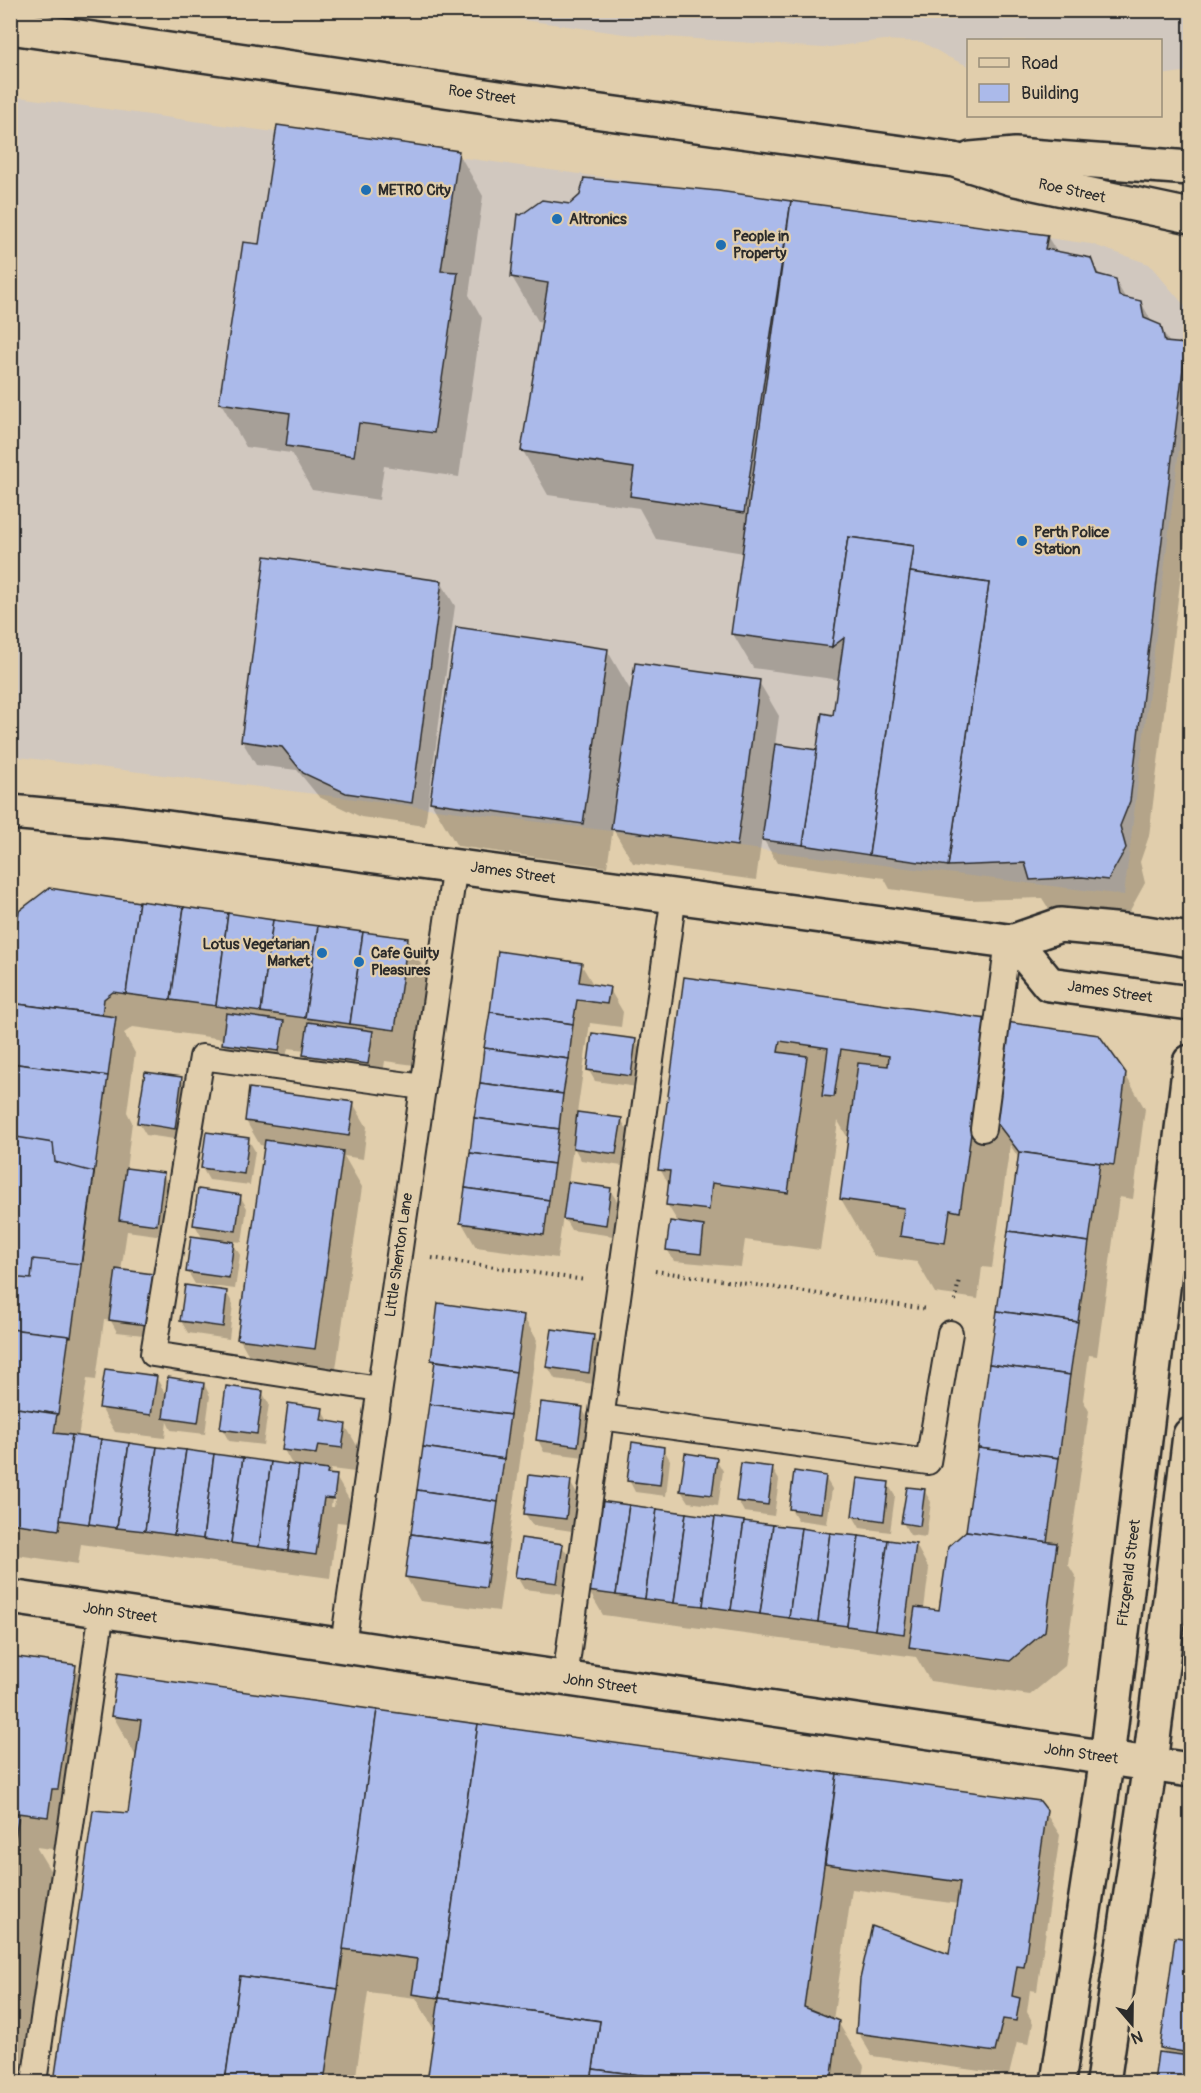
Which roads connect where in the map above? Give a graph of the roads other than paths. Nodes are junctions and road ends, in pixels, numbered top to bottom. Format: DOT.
graph roads {
  1 [pos="10,27"];
  2 [pos="954,160"];
  3 [pos="1191,168"];
  4 [pos="1191,216"];
  5 [pos="10,812"];
  6 [pos="455,865"];
  7 [pos="674,895"];
  8 [pos="1191,940"];
  9 [pos="1011,941"];
  10 [pos="1191,1003"];
  11 [pos="1191,1062"];
  12 [pos="423,1088"];
  13 [pos="983,1130"];
  14 [pos="950,1333"];
  15 [pos="379,1389"];
  16 [pos="601,1417"];
  17 [pos="1191,1435"];
  18 [pos="10,1597"];
  19 [pos="102,1610"];
  20 [pos="343,1646"];
  21 [pos="565,1678"];
  22 [pos="1107,1758"];
  23 [pos="1150,1764"];
  24 [pos="1191,1770"];
  25 [pos="34,2082"];
  26 [pos="1058,2082"];
  27 [pos="1103,2082"];
  1 -- 2 [label="main road, Roe Street"];
  2 -- 3 [label="main road, Roe Street"];
  2 -- 4 [label="main road, Roe Street"];
  5 -- 6 [label="main road, James Street"];
  6 -- 7 [label="main road, James Street"];
  6 -- 12 [label="lane, Little Shenton Lane"];
  7 -- 9 [label="main road, James Street"];
  7 -- 16 [label="lane"];
  8 -- 9 [label="main road, James Street"];
  9 -- 10 [label="main road, James Street"];
  9 -- 13 [label="lane"];
  11 -- 22 [label="main road, Fitzgerald Street"];
  12 -- 15 [label="lane, Little Shenton Lane"];
  12 -- 15 [label="lane"];
  14 -- 16 [label="lane"];
  15 -- 20 [label="lane, Little Shenton Lane"];
  16 -- 21 [label="lane"];
  17 -- 23 [label="main road"];
  18 -- 19 [label="main road, John Street"];
  19 -- 20 [label="main road, John Street"];
  19 -- 25 [label="lane"];
  20 -- 21 [label="main road, John Street"];
  21 -- 22 [label="main road, John Street"];
  22 -- 23 [label="main road, John Street"];
  22 -- 26 [label="main road, Fitzgerald Street"];
  23 -- 24 [label="main road, John Street"];
  23 -- 27 [label="main road"];
}
